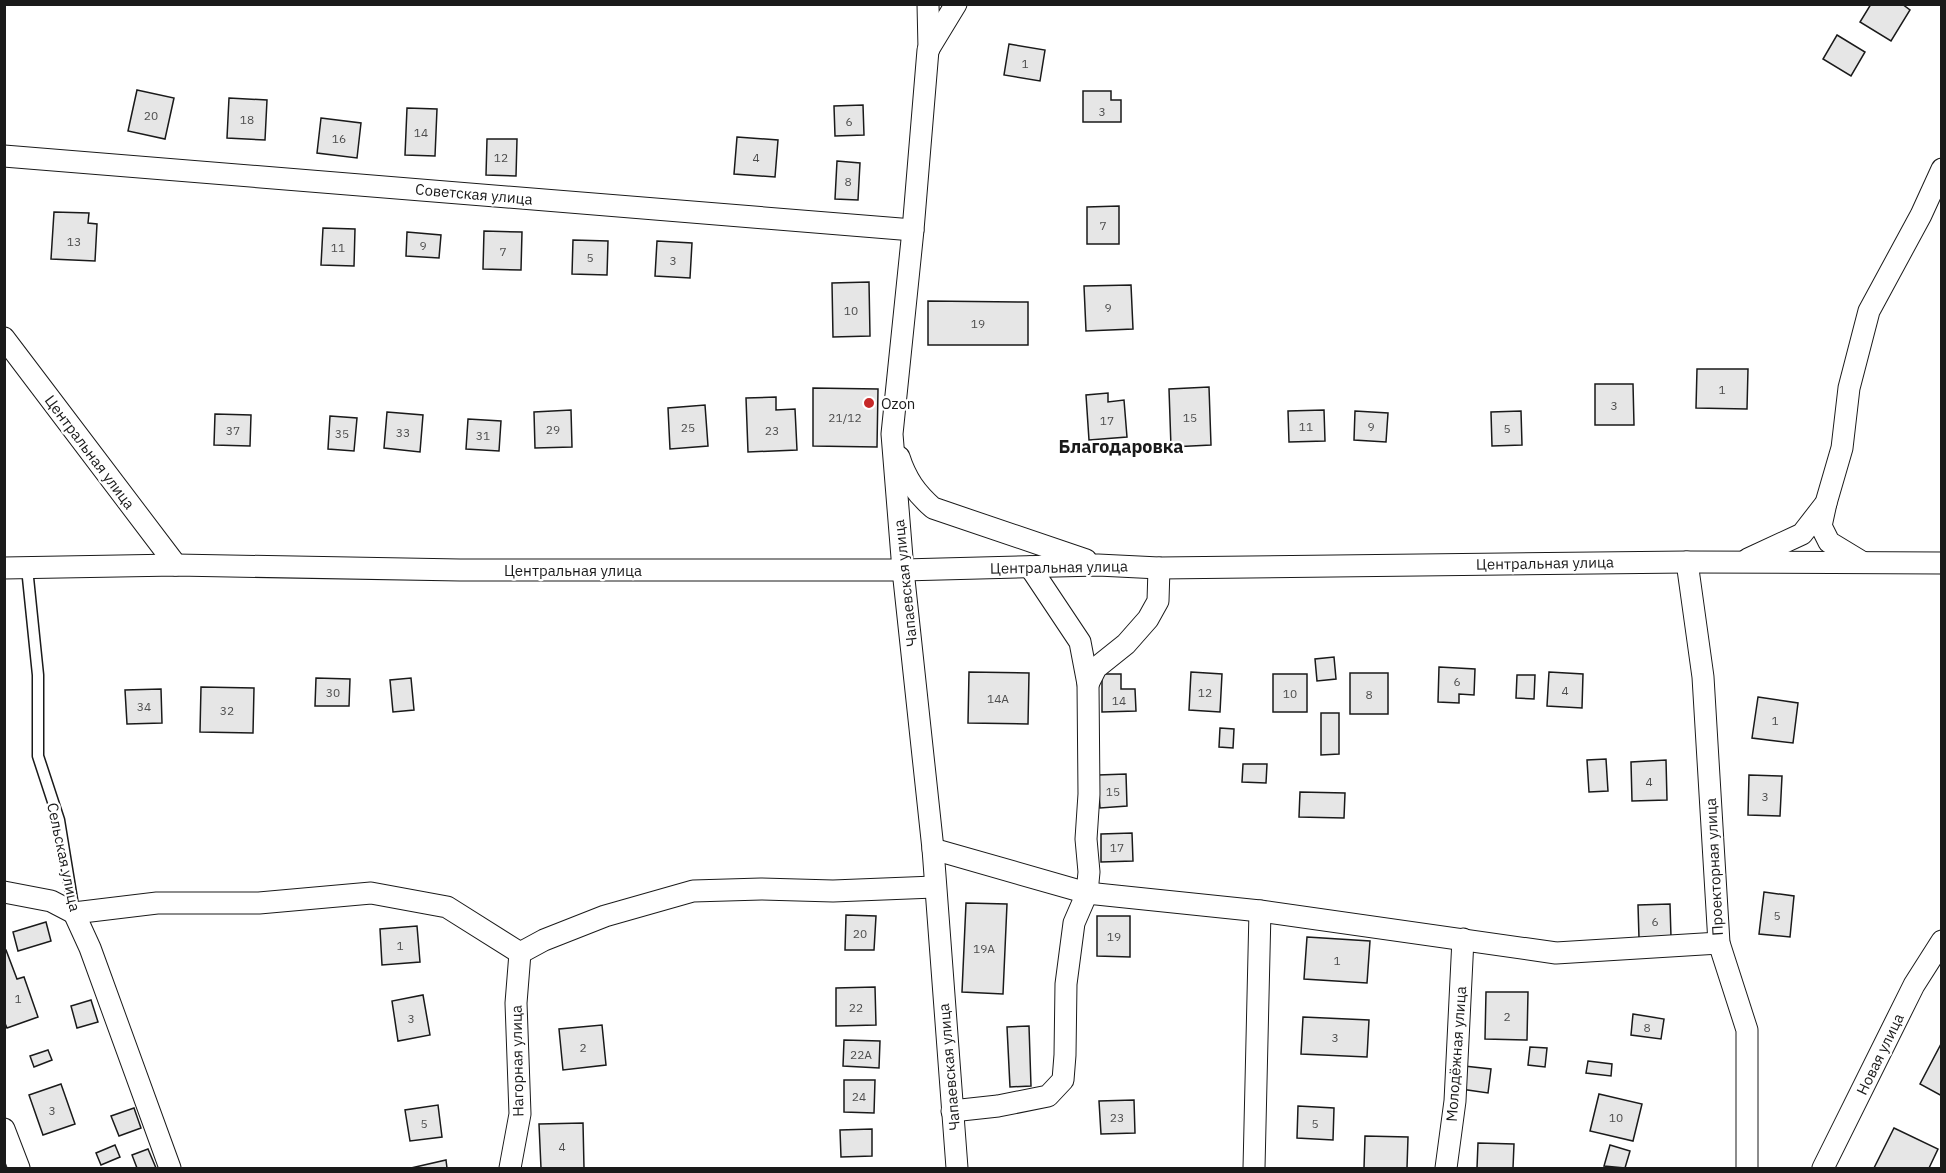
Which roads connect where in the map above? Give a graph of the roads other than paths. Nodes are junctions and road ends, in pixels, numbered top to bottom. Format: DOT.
graph roads {
  1 [pos="928,4"];
  2 [pos="956,4"];
  3 [pos="928,50"];
  4 [pos="4,156"];
  5 [pos="1941,169"];
  6 [pos="913,230"];
  7 [pos="4,338"];
  8 [pos="892,434"];
  9 [pos="1826,503"];
  10 [pos="1687,562"];
  11 [pos="1742,562"];
  12 [pos="1863,563"];
  13 [pos="1941,563"];
  14 [pos="176,565"];
  15 [pos="1098,565"];
  16 [pos="1030,567"];
  17 [pos="4,568"];
  18 [pos="27,568"];
  19 [pos="1159,568"];
  20 [pos="903,570"];
  21 [pos="1088,684"];
  22 [pos="933,849"];
  23 [pos="934,887"];
  24 [pos="4,892"];
  25 [pos="1087,893"];
  26 [pos="1260,911"];
  27 [pos="74,913"];
  28 [pos="1463,939"];
  29 [pos="1941,941"];
  30 [pos="1719,943"];
  31 [pos="520,953"];
  32 [pos="952,1111"];
  33 [pos="4,1129"];
  34 [pos="19,1168"];
  35 [pos="171,1168"];
  36 [pos="510,1168"];
  37 [pos="957,1168"];
  38 [pos="1254,1168"];
  39 [pos="1446,1168"];
  40 [pos="1747,1168"];
  41 [pos="1823,1168"];
  1 -- 3 [label="street"];
  2 -- 3 [label="street, Чапаевская улица"];
  3 -- 6 [label="street, Чапаевская улица"];
  4 -- 6 [label="street, Советская улица"];
  5 -- 9 [label="street"];
  6 -- 8 [label="street, Чапаевская улица"];
  7 -- 14 [label="street, Центральная улица"];
  8 -- 15 [label="street"];
  8 -- 20 [label="street, Чапаевская улица"];
  9 -- 11 [label="street"];
  9 -- 12 [label="street"];
  10 -- 11 [label="street, Центральная улица"];
  10 -- 19 [label="street, Центральная улица"];
  10 -- 30 [label="street, Проекторная улица"];
  11 -- 12 [label="street, Центральная улица"];
  12 -- 13 [label="street, Центральная улица"];
  14 -- 18 [label="street, Центральная улица"];
  14 -- 20 [label="street, Центральная улица"];
  15 -- 16 [label="street, Центральная улица"];
  15 -- 19 [label="street, Центральная улица"];
  16 -- 20 [label="street, Центральная улица"];
  16 -- 21 [label="street"];
  17 -- 18 [label="street, Центральная улица"];
  18 -- 27 [label="lane, Сельская улица"];
  19 -- 21 [label="street"];
  20 -- 22 [label="street, Чапаевская улица"];
  21 -- 25 [label="street"];
  22 -- 23 [label="street, Чапаевская улица"];
  22 -- 25 [label="street"];
  23 -- 31 [label="street"];
  23 -- 32 [label="street, Чапаевская улица"];
  24 -- 27 [label="street"];
  25 -- 26 [label="street"];
  25 -- 32 [label="street"];
  26 -- 28 [label="street"];
  26 -- 38 [label="street"];
  27 -- 31 [label="street"];
  27 -- 35 [label="street, Сельская улица"];
  28 -- 30 [label="street"];
  28 -- 39 [label="street, Молодёжная улица"];
  29 -- 41 [label="street, Новая улица"];
  30 -- 40 [label="street, Проекторная улица"];
  31 -- 36 [label="street, Нагорная улица"];
  32 -- 37 [label="street, Чапаевская улица"];
  33 -- 34 [label="street"];
}
